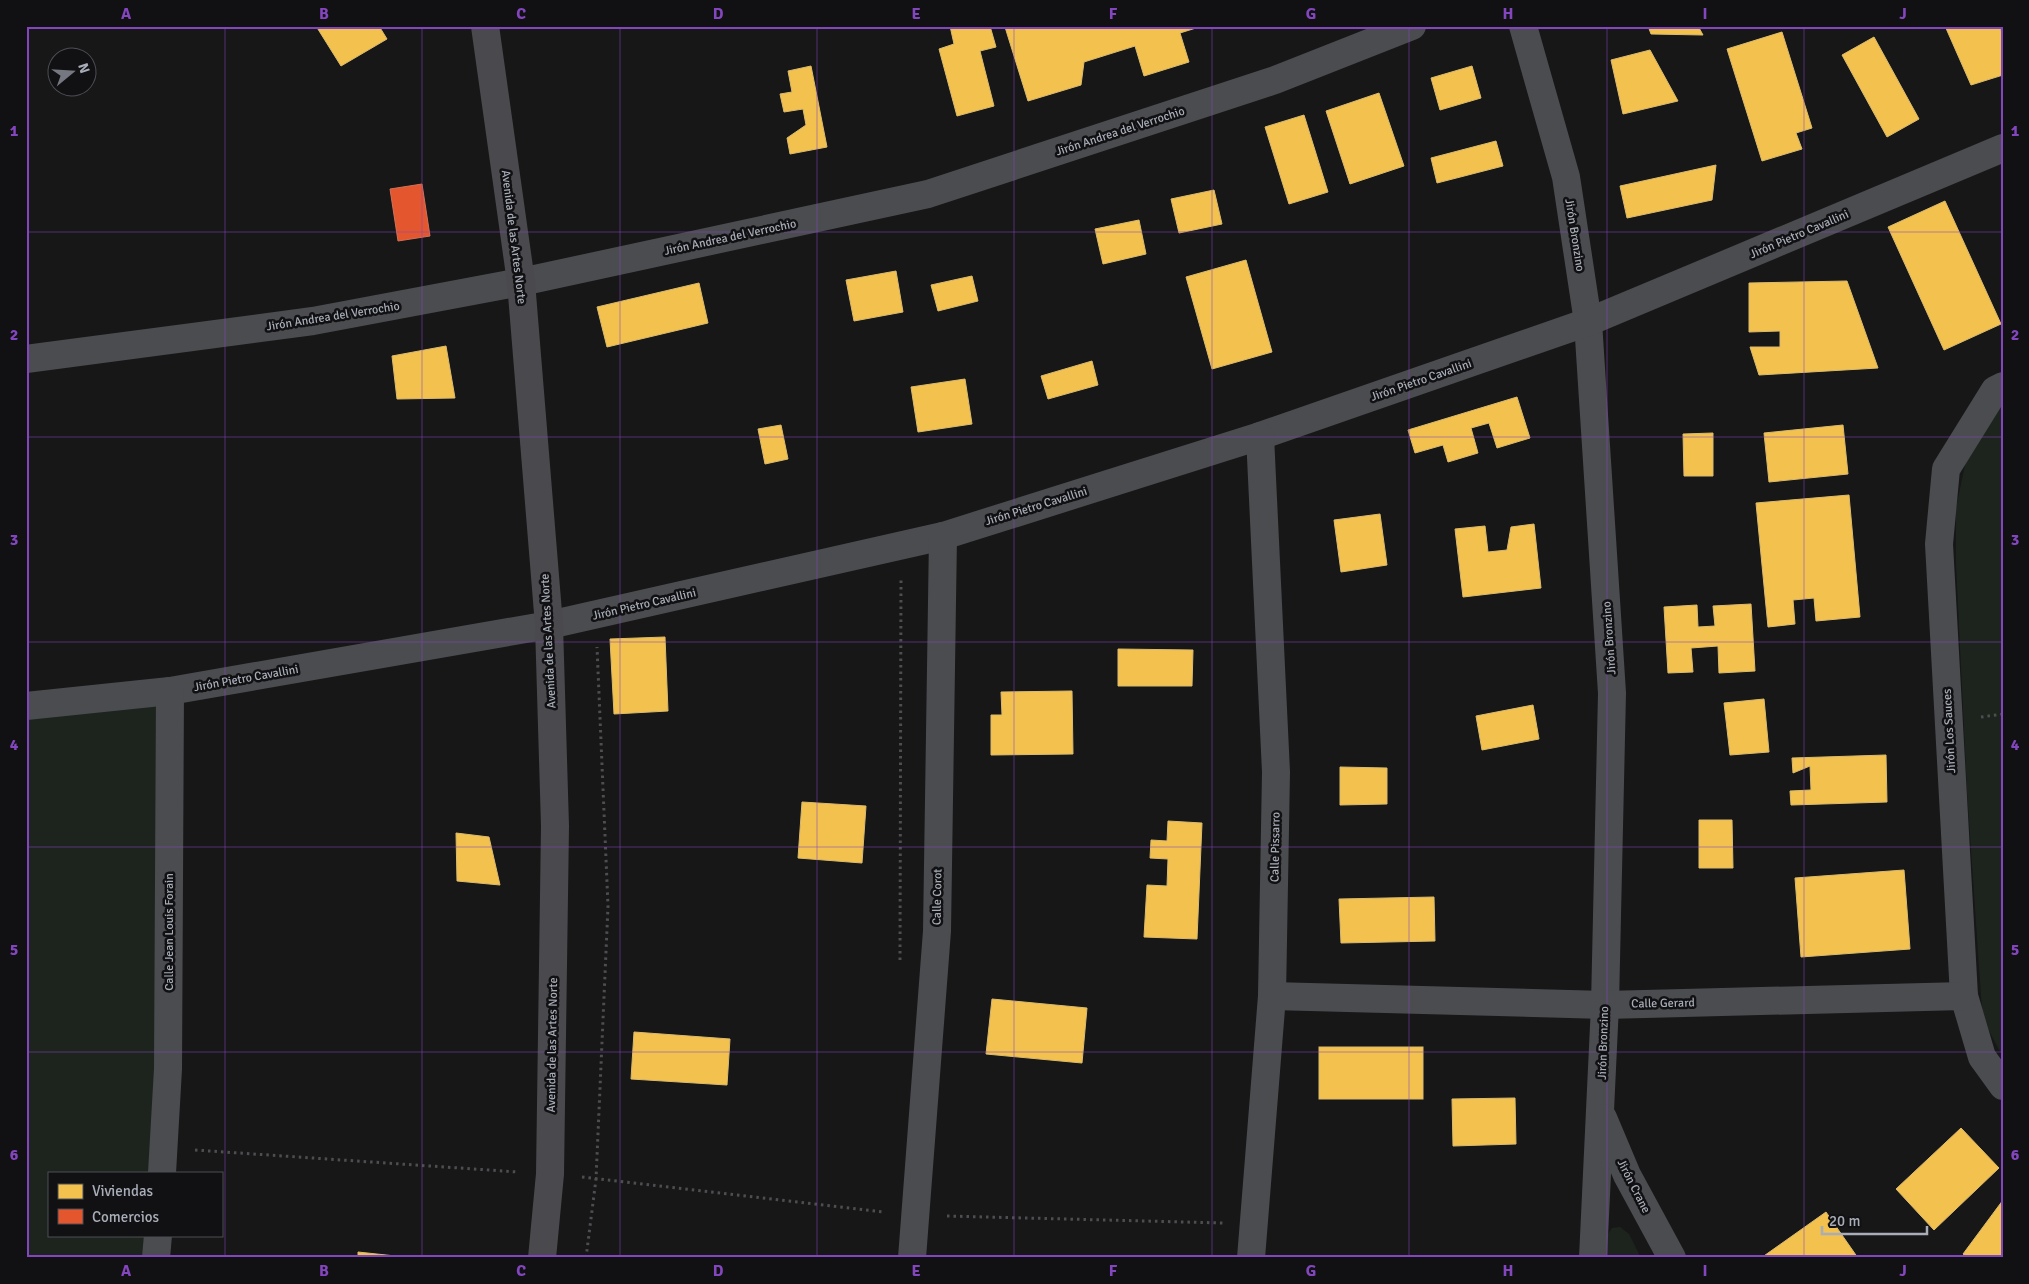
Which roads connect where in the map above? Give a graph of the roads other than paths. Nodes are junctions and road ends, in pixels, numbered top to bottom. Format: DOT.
graph roads {
  1 [pos="485,26"];
  2 [pos="1412,26"];
  3 [pos="1524,26"];
  4 [pos="2000,157"];
  5 [pos="521,282"];
  6 [pos="1588,322"];
  7 [pos="26,359"];
  8 [pos="2003,386"];
  9 [pos="1260,436"];
  10 [pos="943,536"];
  11 [pos="549,625"];
  12 [pos="170,691"];
  13 [pos="26,706"];
  14 [pos="1272,996"];
  15 [pos="1964,996"];
  16 [pos="1605,1005"];
  17 [pos="2003,1086"];
  18 [pos="1601,1112"];
  19 [pos="162,1172"];
  20 [pos="158,1236"];
  21 [pos="156,1258"];
  22 [pos="542,1258"];
  23 [pos="912,1258"];
  24 [pos="1251,1258"];
  25 [pos="1593,1258"];
  26 [pos="1672,1258"];
  1 -- 5 [label="street, Avenida de las Artes Norte"];
  2 -- 5 [label="street, Jirón Andrea del Verrochio"];
  3 -- 6 [label="street, Jirón Bronzino"];
  4 -- 6 [label="street, Jirón Pietro Cavallini"];
  5 -- 7 [label="street, Jirón Andrea del Verrochio"];
  5 -- 11 [label="street, Avenida de las Artes Norte"];
  6 -- 9 [label="street, Jirón Pietro Cavallini"];
  6 -- 16 [label="street, Jirón Bronzino"];
  8 -- 15 [label="street, Jirón Los Sauces"];
  9 -- 10 [label="street, Jirón Pietro Cavallini"];
  9 -- 14 [label="street, Calle Pissarro"];
  10 -- 11 [label="street, Jirón Pietro Cavallini"];
  10 -- 23 [label="street, Calle Corot"];
  11 -- 12 [label="street, Jirón Pietro Cavallini"];
  11 -- 22 [label="street, Avenida de las Artes Norte"];
  12 -- 13 [label="street, Jirón Pietro Cavallini"];
  12 -- 19 [label="street, Calle Jean Louis Forain"];
  14 -- 16 [label="street, Calle Gerard"];
  14 -- 24 [label="street, Calle Pissarro"];
  15 -- 16 [label="street, Calle Gerard"];
  15 -- 17 [label="street, Jirón Los Sauces"];
  16 -- 18 [label="street, Jirón Bronzino"];
  18 -- 25 [label="street, Jirón Bronzino"];
  18 -- 26 [label="street, Jirón Crane"];
  20 -- 21 [label="street"];
}
